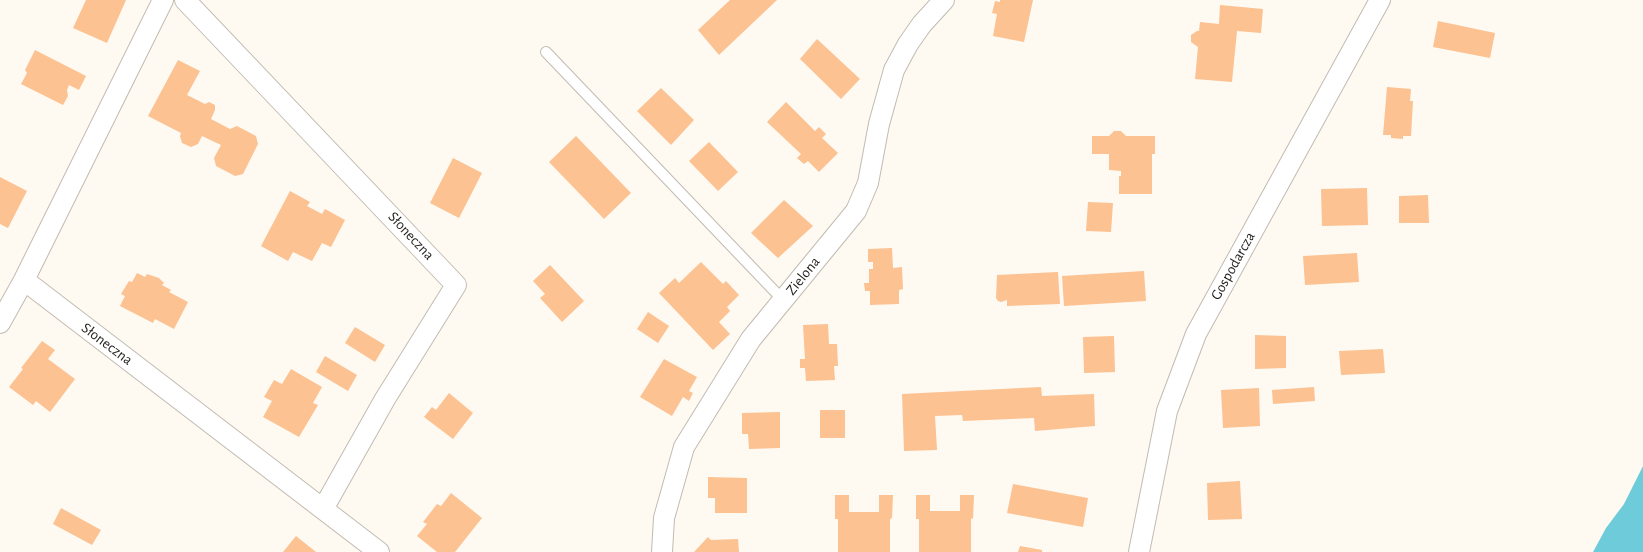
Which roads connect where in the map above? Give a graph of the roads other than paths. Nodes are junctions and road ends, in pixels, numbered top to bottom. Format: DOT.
graph roads {
  1 [pos="163,0"];
  2 [pos="185,0"];
  3 [pos="944,0"];
  4 [pos="1380,0"];
  5 [pos="546,52"];
  6 [pos="24,280"];
  7 [pos="783,300"];
  8 [pos="0,323"];
  9 [pos="323,509"];
  10 [pos="379,552"];
  11 [pos="662,552"];
  12 [pos="1139,552"];
  1 -- 6 [label="street"];
  2 -- 9 [label="street, Słoneczna"];
  3 -- 7 [label="street, Zielona"];
  4 -- 12 [label="street, Gospodarcza"];
  5 -- 7 [label="lane"];
  6 -- 8 [label="street"];
  6 -- 9 [label="street, Słoneczna"];
  7 -- 11 [label="street, Zielona"];
  9 -- 10 [label="street, Słoneczna"];
}
